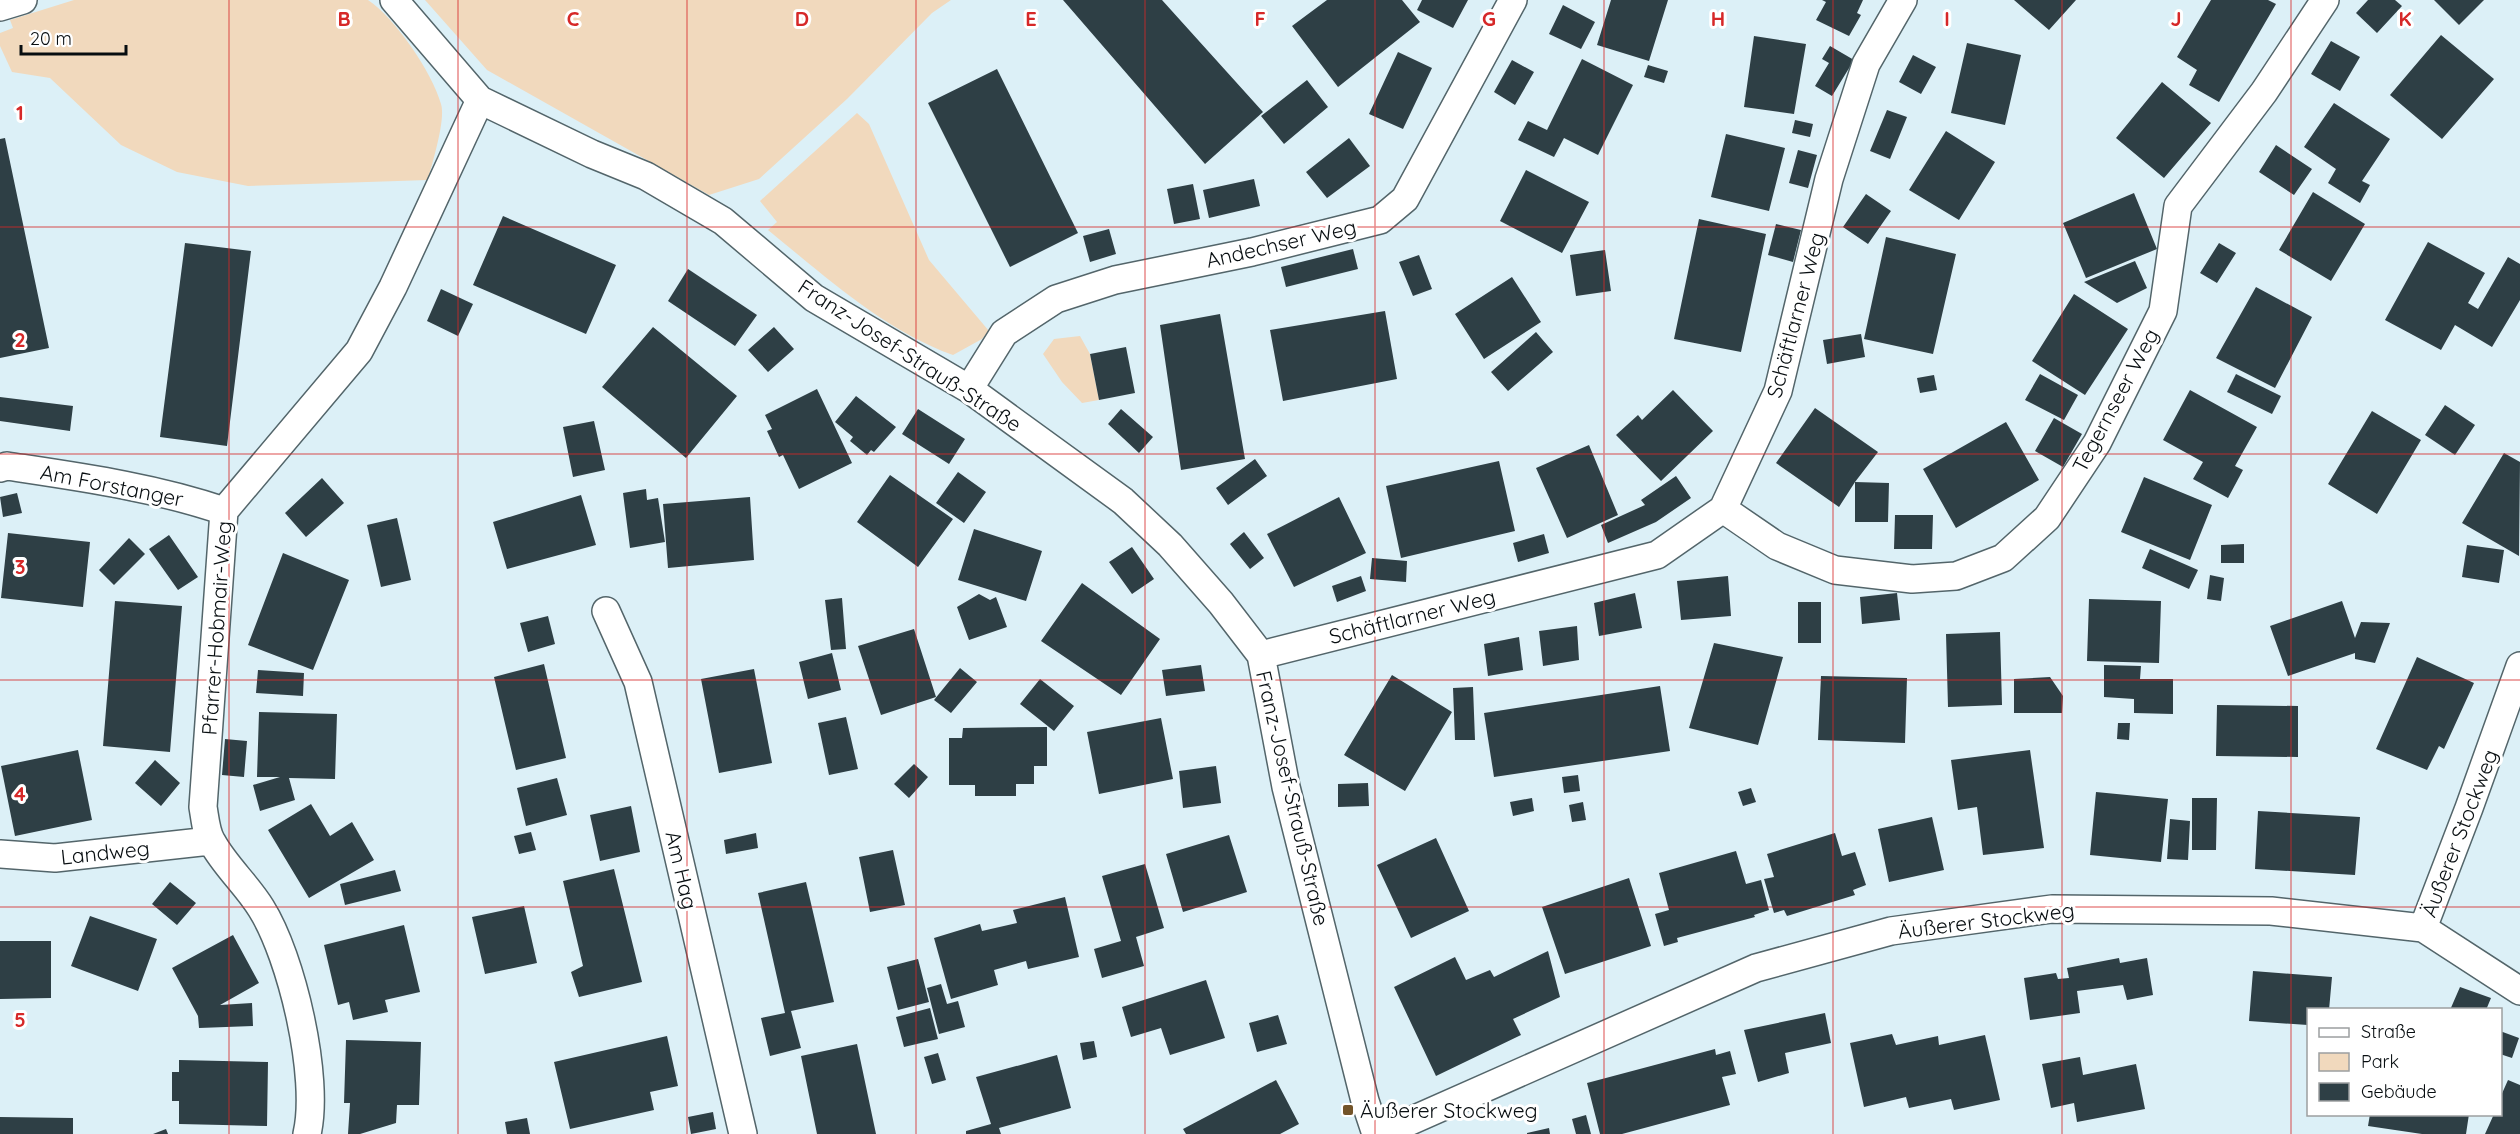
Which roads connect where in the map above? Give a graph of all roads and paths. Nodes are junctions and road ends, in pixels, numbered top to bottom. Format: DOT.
graph roads {
  1 [pos="23,0"];
  2 [pos="394,0"];
  3 [pos="1513,0"];
  4 [pos="1903,0"];
  5 [pos="2325,0"];
  6 [pos="0,7"];
  7 [pos="480,100"];
  8 [pos="969,389"];
  9 [pos="0,468"];
  10 [pos="1723,508"];
  11 [pos="224,511"];
  12 [pos="606,611"];
  13 [pos="1261,655"];
  14 [pos="2520,666"];
  15 [pos="210,841"];
  16 [pos="0,854"];
  17 [pos="2423,928"];
  18 [pos="2520,991"];
  19 [pos="307,1134"];
  20 [pos="743,1134"];
  21 [pos="1376,1134"];
  22 [pos="1381,1134"];
  1 -- 6 [label="street"];
  2 -- 7 [label="street, Franz-Josef-Strauß-Straße"];
  3 -- 8 [label="street, Andechser Weg"];
  4 -- 10 [label="street, Schäftlarner Weg"];
  5 -- 10 [label="street, Tegernseer Weg"];
  7 -- 8 [label="street, Franz-Josef-Strauß-Straße"];
  7 -- 11 [label="street, Pfarrer-Hobmair-Weg"];
  8 -- 13 [label="street, Franz-Josef-Strauß-Straße"];
  9 -- 11 [label="street, Am Forstanger"];
  10 -- 13 [label="street, Schäftlarner Weg"];
  11 -- 15 [label="street, Pfarrer-Hobmair-Weg"];
  12 -- 20 [label="street, Am Hag"];
  13 -- 21 [label="street, Franz-Josef-Strauß-Straße"];
  14 -- 17 [label="street, Äußerer Stockweg"];
  15 -- 16 [label="street, Landweg"];
  15 -- 19 [label="street, Pfarrer-Hobmair-Weg"];
  17 -- 18 [label="street"];
  17 -- 22 [label="street, Äußerer Stockweg"];
}
